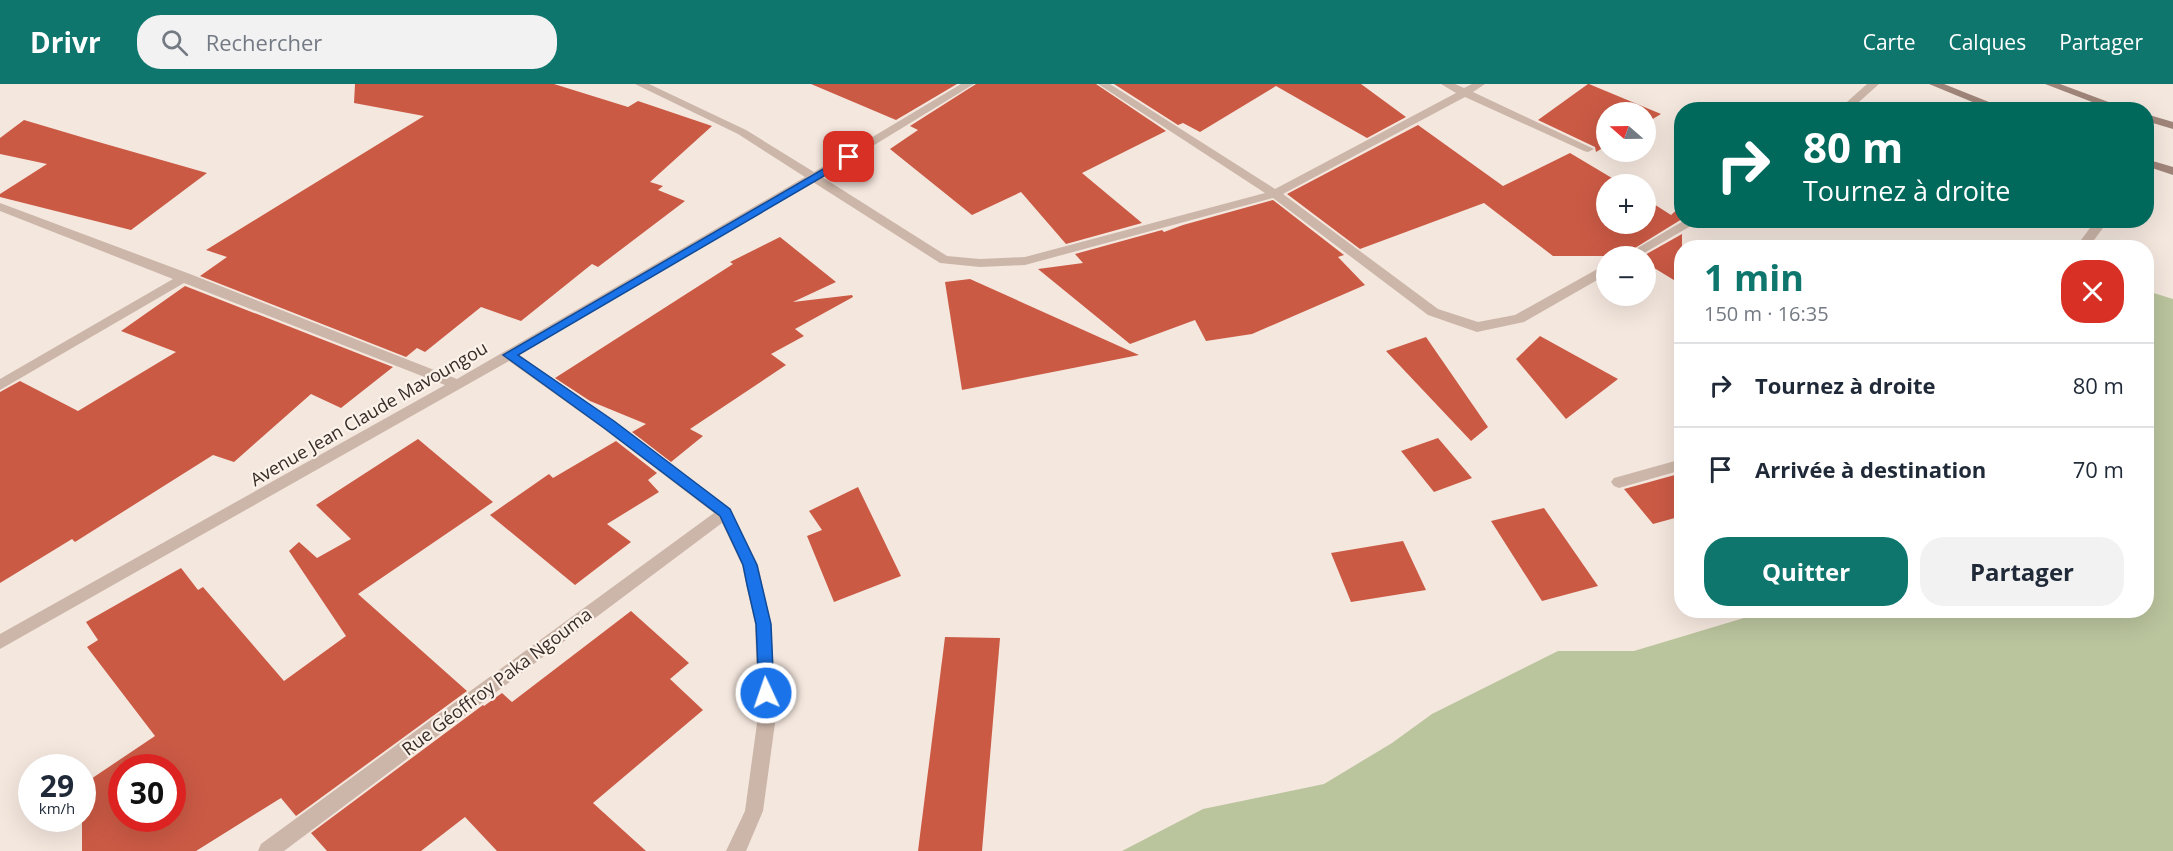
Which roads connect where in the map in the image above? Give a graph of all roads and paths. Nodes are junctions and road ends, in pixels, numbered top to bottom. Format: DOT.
graph roads {
  1 [pos="640,84"];
  2 [pos="969,84"];
  3 [pos="1103,84"];
  4 [pos="1446,84"];
  5 [pos="1480,84"];
  6 [pos="1874,84"];
  7 [pos="1934,84"];
  8 [pos="2050,84"];
  9 [pos="1466,93"];
  10 [pos="1853,102"];
  11 [pos="1982,102"];
  12 [pos="2102,102"];
  13 [pos="2154,120"];
  14 [pos="2173,126"];
  15 [pos="1588,149"];
  16 [pos="2154,165"];
  17 [pos="2173,171"];
  18 [pos="813,177"];
  19 [pos="1275,194"];
  20 [pos="0,207"];
  21 [pos="1681,228"];
  22 [pos="2097,228"];
  23 [pos="2087,240"];
  24 [pos="1648,246"];
  25 [pos="1596,276"];
  26 [pos="185,277"];
  27 [pos="509,355"];
  28 [pos="459,385"];
  29 [pos="0,386"];
  30 [pos="1674,466"];
  31 [pos="1620,482"];
  32 [pos="725,513"];
  33 [pos="0,642"];
  34 [pos="268,851"];
  35 [pos="736,851"];
  1 -- 18 [label="street"];
  2 -- 18 [label="street, Avenue Jean Claude Mavoungou"];
  3 -- 19 [label="street"];
  4 -- 9 [label="street"];
  5 -- 9 [label="street"];
  6 -- 10 [label="street"];
  7 -- 11 [label="main road"];
  8 -- 12 [label="main road"];
  9 -- 15 [label="street"];
  9 -- 19 [label="street"];
  13 -- 14 [label="main road"];
  16 -- 17 [label="main road"];
  18 -- 19 [label="street"];
  18 -- 27 [label="street, Avenue Jean Claude Mavoungou"];
  19 -- 25 [label="street"];
  20 -- 26 [label="street"];
  21 -- 24 [label="street"];
  22 -- 23 [label="street"];
  26 -- 28 [label="street"];
  26 -- 29 [label="street"];
  27 -- 28 [label="street, Avenue Jean Claude Mavoungou"];
  27 -- 32 [label="street"];
  28 -- 33 [label="street, Avenue Jean Claude Mavoungou"];
  30 -- 31 [label="street"];
  32 -- 34 [label="street, Rue Géoffroy Paka Ngouma"];
  32 -- 35 [label="street"];
}
